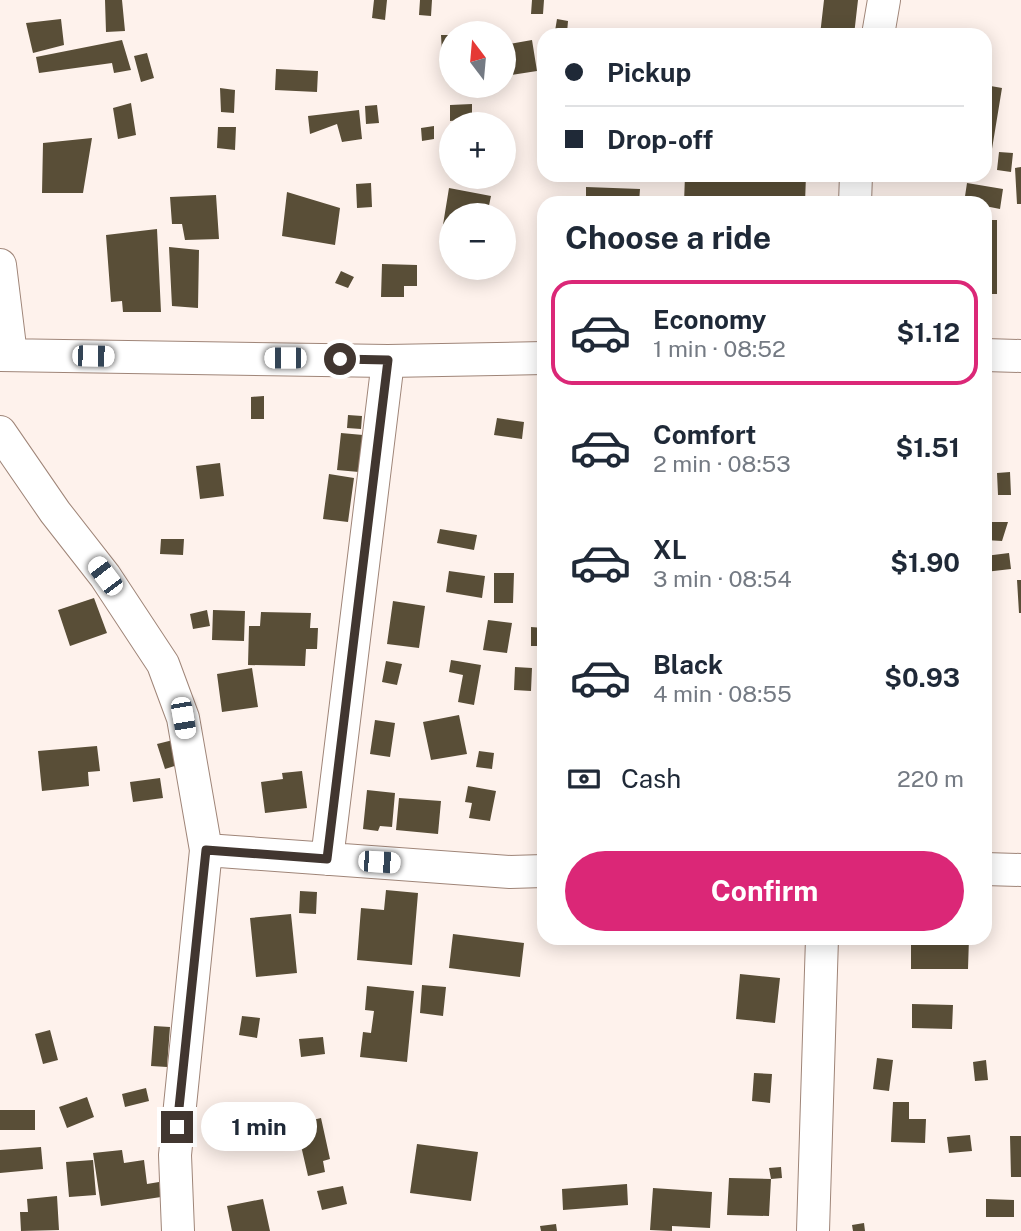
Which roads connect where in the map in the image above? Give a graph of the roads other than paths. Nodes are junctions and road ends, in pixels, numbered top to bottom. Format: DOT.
graph roads {
  1 [pos="884,0"];
  2 [pos="879,28"];
  3 [pos="0,265"];
  4 [pos="5,355"];
  5 [pos="992,355"];
  6 [pos="1021,356"];
  7 [pos="537,358"];
  8 [pos="388,360"];
  9 [pos="1,435"];
  10 [pos="206,850"];
  11 [pos="327,859"];
  12 [pos="992,869"];
  13 [pos="1021,870"];
  14 [pos="537,871"];
  15 [pos="821,945"];
  16 [pos="178,1231"];
  17 [pos="813,1231"];
  1 -- 2 [label="street"];
  3 -- 4 [label="street"];
  4 -- 8 [label="street"];
  5 -- 6 [label="street"];
  7 -- 8 [label="street"];
  8 -- 11 [label="street"];
  9 -- 10 [label="street"];
  10 -- 11 [label="street"];
  10 -- 16 [label="street"];
  11 -- 14 [label="street"];
  12 -- 13 [label="street"];
  15 -- 17 [label="street"];
}
